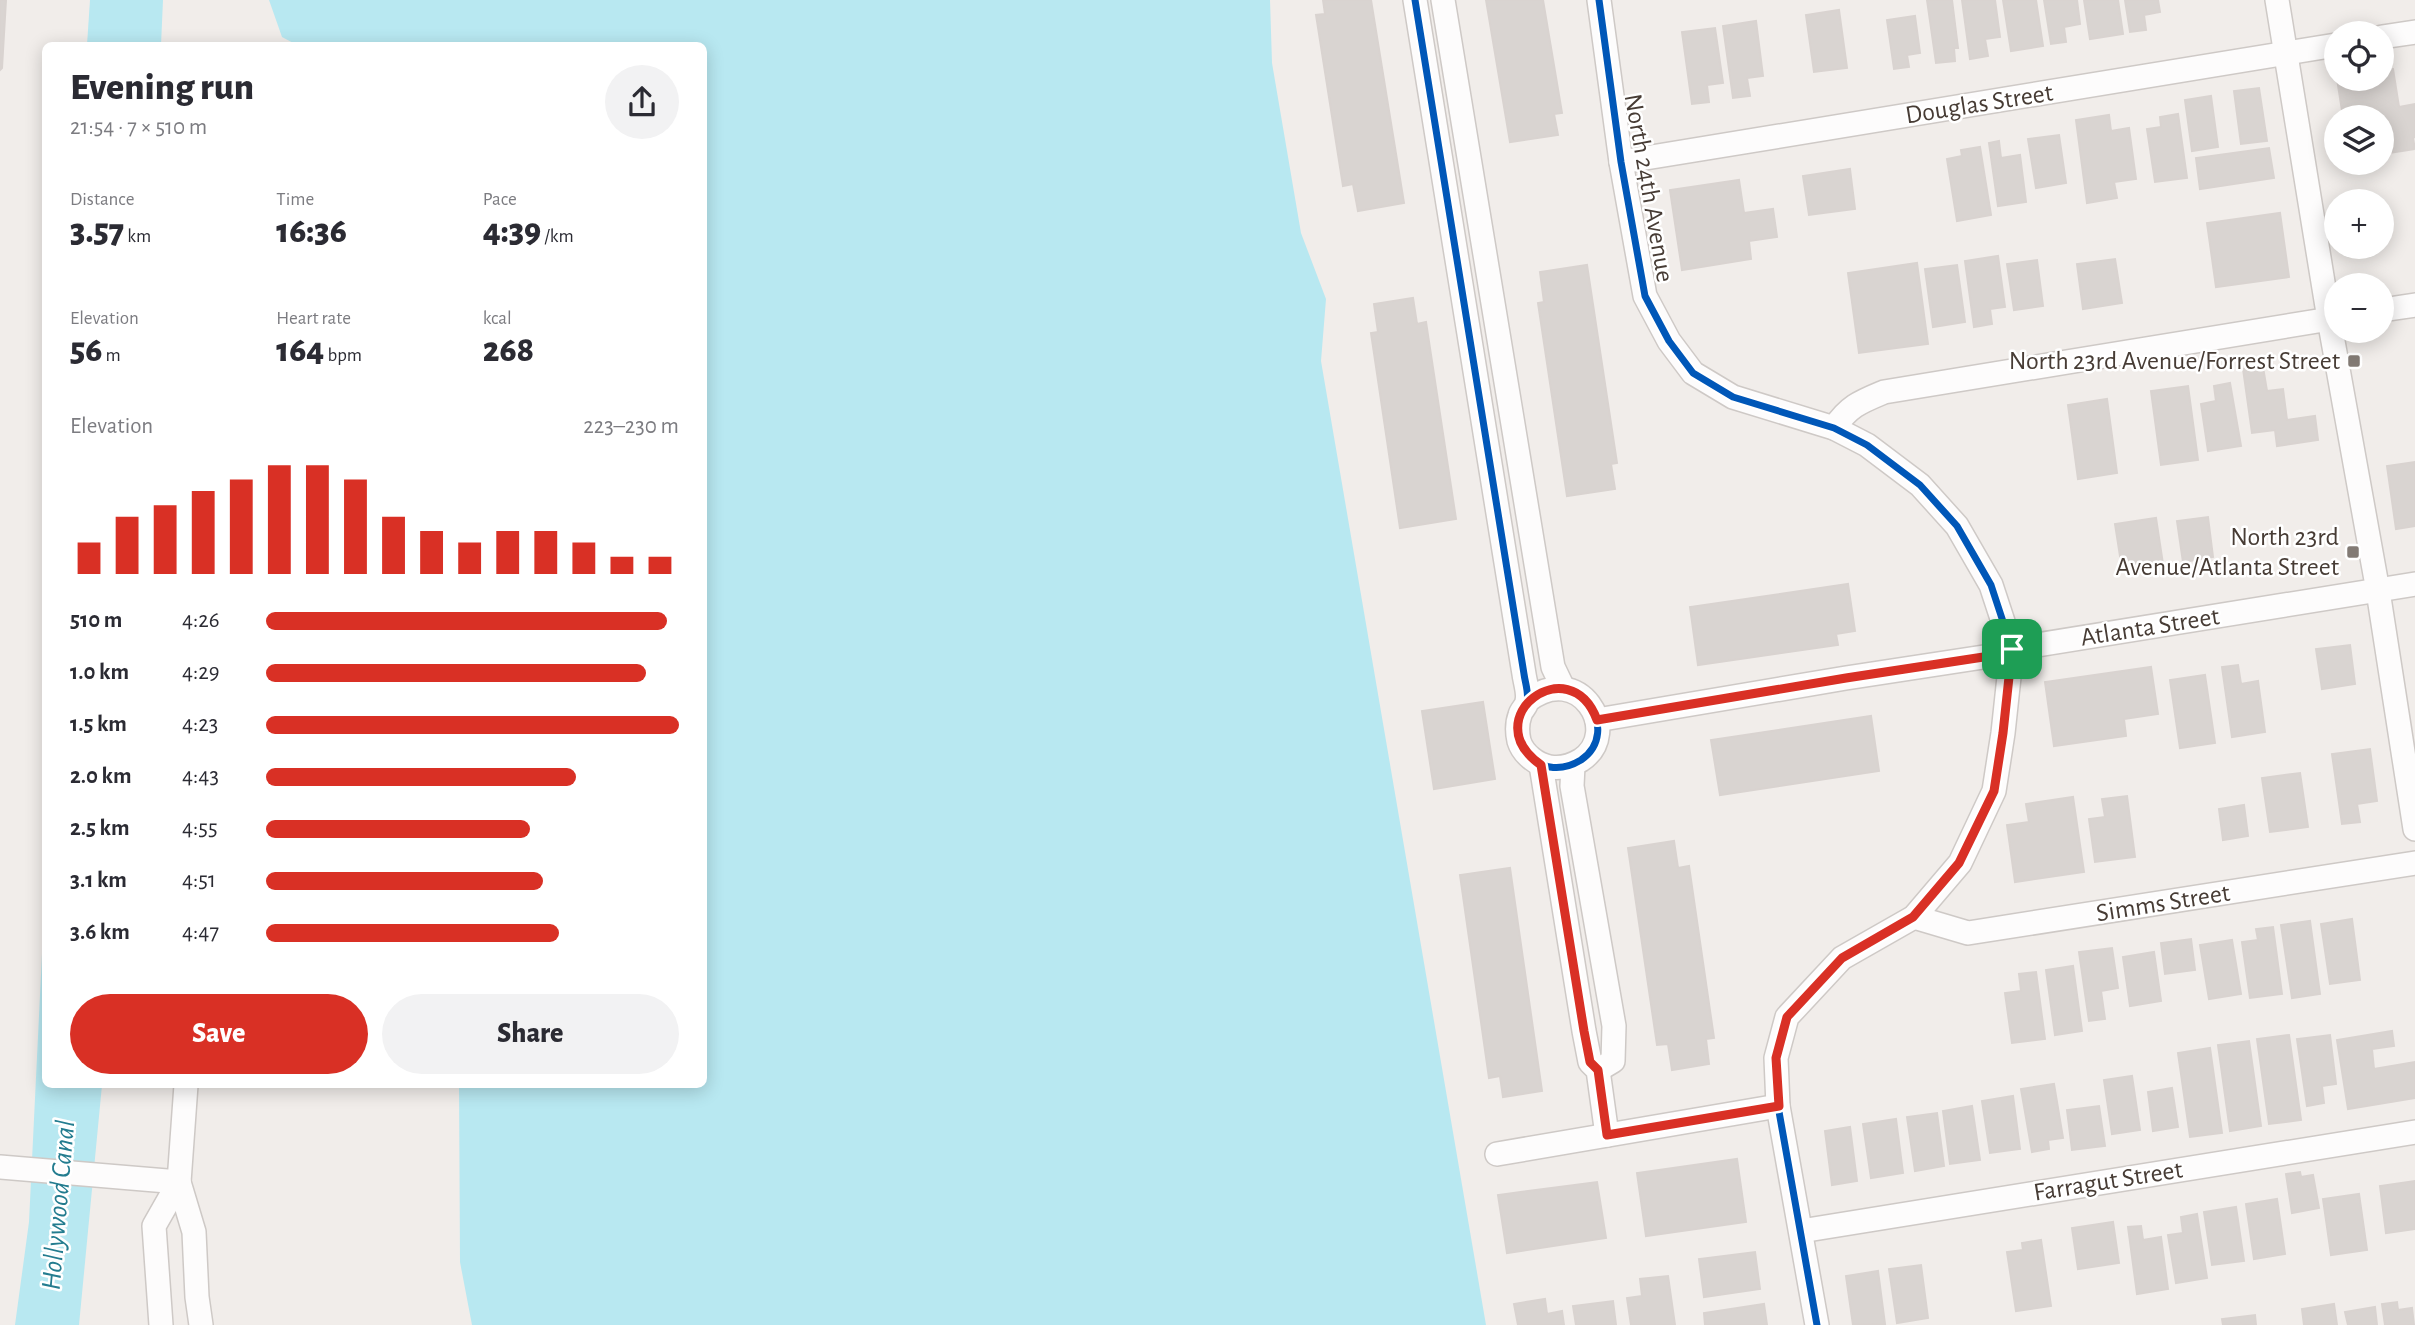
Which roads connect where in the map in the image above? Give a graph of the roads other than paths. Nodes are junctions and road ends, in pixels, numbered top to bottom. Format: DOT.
graph roads {
  1 [pos="1415,0"];
  2 [pos="1443,0"];
  3 [pos="1599,0"];
  4 [pos="2277,0"];
  5 [pos="2415,32"];
  6 [pos="2394,35"];
  7 [pos="2324,47"];
  8 [pos="2284,54"];
  9 [pos="1621,162"];
  10 [pos="2325,273"];
  11 [pos="2415,305"];
  12 [pos="2394,308"];
  13 [pos="2324,319"];
  14 [pos="2337,343"];
  15 [pos="1834,428"];
  16 [pos="2415,584"];
  17 [pos="2378,591"];
  18 [pos="2012,649"];
  19 [pos="1563,688"];
  20 [pos="1527,701"];
  21 [pos="1597,720"];
  22 [pos="1541,765"];
  23 [pos="1573,765"];
  24 [pos="2415,829"];
  25 [pos="2415,863"];
  26 [pos="1913,917"];
  27 [pos="1598,1070"];
  28 [pos="186,1088"];
  29 [pos="1779,1106"];
  30 [pos="2415,1132"];
  31 [pos="1607,1135"];
  32 [pos="1497,1154"];
  33 [pos="9,1168"];
  34 [pos="179,1182"];
  35 [pos="1801,1231"];
  36 [pos="161,1325"];
  37 [pos="201,1325"];
  38 [pos="1817,1325"];
  1 -- 20 [label="street"];
  2 -- 19 [label="street"];
  3 -- 9 [label="street, North 24th Avenue"];
  4 -- 8 [label="street"];
  5 -- 6 [label="street"];
  7 -- 8 [label="street, Douglas Street"];
  8 -- 9 [label="street, Douglas Street"];
  8 -- 10 [label="street"];
  9 -- 15 [label="street, North 24th Avenue"];
  11 -- 12 [label="street"];
  13 -- 15 [label="street"];
  14 -- 17 [label="street"];
  15 -- 18 [label="street, North 24th Avenue"];
  16 -- 17 [label="street, Atlanta Street"];
  17 -- 18 [label="street, Atlanta Street"];
  17 -- 24 [label="street"];
  18 -- 21 [label="street, Atlanta Street"];
  18 -- 26 [label="street, North 24th Avenue"];
  19 -- 20 [label="street"];
  19 -- 21 [label="street"];
  20 -- 22 [label="street"];
  21 -- 23 [label="street"];
  22 -- 23 [label="street"];
  22 -- 27 [label="street"];
  23 -- 27 [label="street"];
  25 -- 26 [label="street, Simms Street"];
  26 -- 29 [label="street, North 24th Avenue"];
  27 -- 31 [label="street"];
  28 -- 34 [label="street"];
  29 -- 31 [label="street"];
  29 -- 35 [label="street, North 24th Avenue"];
  30 -- 35 [label="street, Farragut Street"];
  31 -- 32 [label="street"];
  33 -- 34 [label="street"];
  34 -- 36 [label="street"];
  34 -- 37 [label="street"];
  35 -- 38 [label="street, North 24th Avenue"];
}
